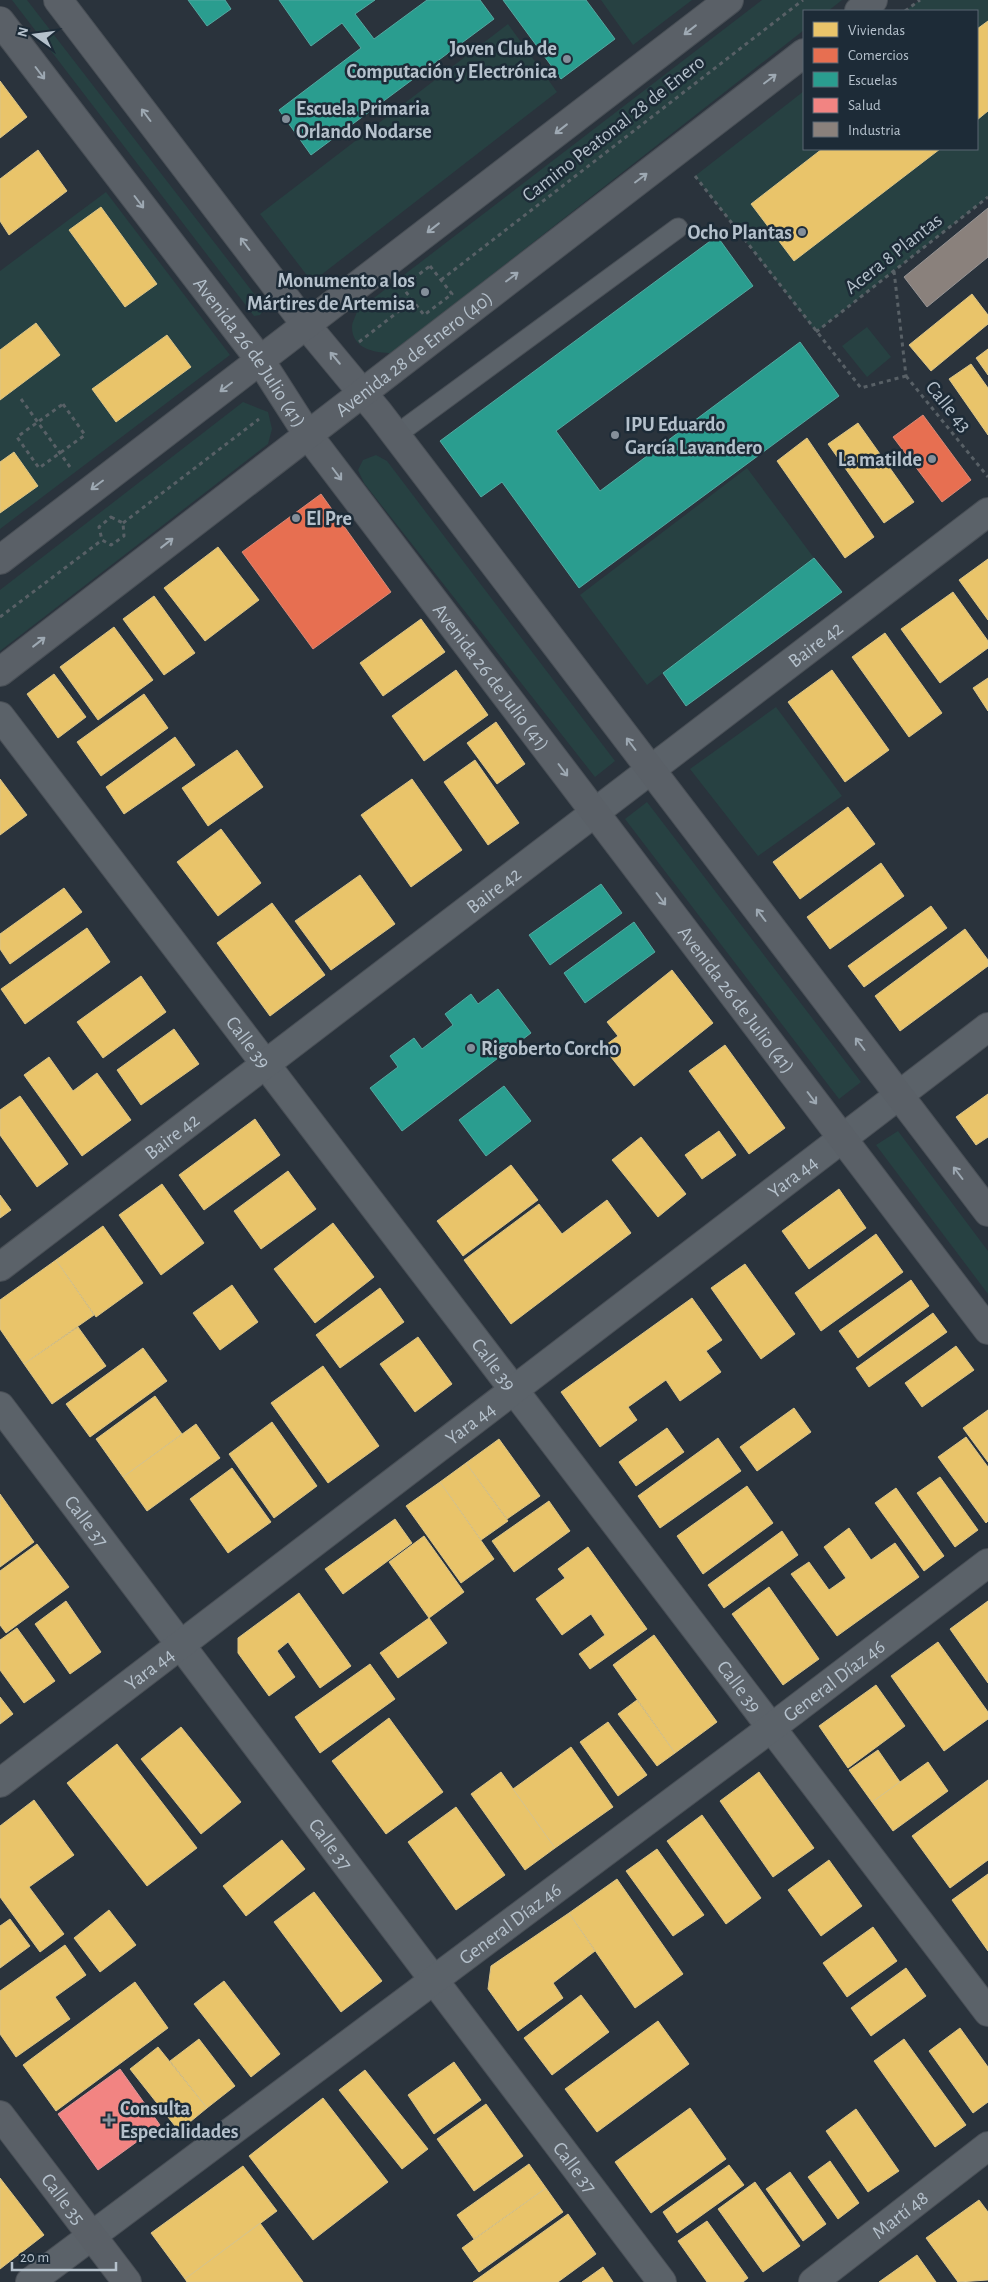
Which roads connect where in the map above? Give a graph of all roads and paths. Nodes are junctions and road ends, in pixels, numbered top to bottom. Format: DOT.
graph roads {
  1 [pos="58,0"];
  2 [pos="729,0"];
  3 [pos="802,0"];
  4 [pos="874,0"];
  5 [pos="920,0"];
  6 [pos="860,10"];
  7 [pos="906,10"];
  8 [pos="0,21"];
  9 [pos="803,54"];
  10 [pos="695,176"];
  11 [pos="988,197"];
  12 [pos="678,228"];
  13 [pos="894,271"];
  14 [pos="441,280"];
  15 [pos="306,325"];
  16 [pos="816,332"];
  17 [pos="260,360"];
  18 [pos="906,376"];
  19 [pos="362,392"];
  20 [pos="21,399"];
  21 [pos="38,422"];
  22 [pos="308,435"];
  23 [pos="396,435"];
  24 [pos="60,453"];
  25 [pos="988,477"];
  26 [pos="88,492"];
  27 [pos="988,512"];
  28 [pos="107,520"];
  29 [pos="102,540"];
  30 [pos="0,560"];
  31 [pos="0,617"];
  32 [pos="0,672"];
  33 [pos="0,716"];
  34 [pos="650,769"];
  35 [pos="594,812"];
  36 [pos="988,1027"];
  37 [pos="265,1064"];
  38 [pos="898,1095"];
  39 [pos="842,1138"];
  40 [pos="988,1212"];
  41 [pos="0,1268"];
  42 [pos="988,1330"];
  43 [pos="514,1390"];
  44 [pos="0,1406"];
  45 [pos="988,1563"];
  46 [pos="180,1646"];
  47 [pos="771,1728"];
  48 [pos="0,1783"];
  49 [pos="433,1979"];
  50 [pos="988,2012"];
  51 [pos="0,2115"];
  52 [pos="988,2146"];
  53 [pos="92,2236"];
  54 [pos="30,2282"];
  55 [pos="127,2282"];
  56 [pos="662,2282"];
  57 [pos="813,2282"];
  15 -- 1 [label="main road, one-way"];
  2 -- 15 [label="main road, one-way"];
  3 -- 14 [label="path, Camino Peatonal 28 de Enero"];
  4 -- 6 [label="main road"];
  5 -- 7 [label="path"];
  8 -- 17 [label="main road, Avenida 26 de Julio (41), one-way"];
  19 -- 9 [label="main road, Avenida 28 de Enero (40), one-way"];
  10 -- 16 [label="path"];
  11 -- 13 [label="path, Acera 8 Plantas"];
  12 -- 23 [label="lane"];
  13 -- 16 [label="path, Acera 8 Plantas"];
  13 -- 18 [label="path"];
  14 -- 14 [label="path"];
  15 -- 17 [label="main road"];
  19 -- 15 [label="main road, one-way"];
  16 -- 18 [label="path"];
  17 -- 22 [label="main road, Avenida 26 de Julio (41)"];
  17 -- 26 [label="main road, one-way"];
  18 -- 25 [label="path, Calle 43"];
  19 -- 22 [label="main road, Avenida 28 de Enero (40)"];
  19 -- 23 [label="main road"];
  20 -- 21 [label="path"];
  21 -- 24 [label="path"];
  21 -- 24 [label="path"];
  21 -- 24 [label="path"];
  32 -- 22 [label="main road, Avenida 28 de Enero (40), one-way"];
  22 -- 35 [label="main road, Avenida 26 de Julio (41), one-way"];
  34 -- 23 [label="main road, one-way"];
  24 -- 26 [label="path"];
  26 -- 28 [label="path"];
  26 -- 30 [label="main road"];
  27 -- 34 [label="street, Baire 42"];
  28 -- 29 [label="path"];
  28 -- 29 [label="path"];
  29 -- 31 [label="path"];
  33 -- 37 [label="street, Calle 39"];
  34 -- 35 [label="street, Baire 42"];
  38 -- 34 [label="main road, one-way"];
  35 -- 37 [label="street, Baire 42"];
  35 -- 39 [label="main road, Avenida 26 de Julio (41), one-way"];
  36 -- 38 [label="street, Yara 44"];
  37 -- 41 [label="street, Baire 42"];
  37 -- 43 [label="street, Calle 39"];
  38 -- 39 [label="street, Yara 44"];
  40 -- 38 [label="main road, one-way"];
  39 -- 42 [label="main road, Avenida 26 de Julio (41)"];
  39 -- 43 [label="street, Yara 44"];
  43 -- 46 [label="street, Yara 44"];
  43 -- 47 [label="street, Calle 39"];
  44 -- 46 [label="street, Calle 37"];
  45 -- 47 [label="street, General Díaz 46"];
  46 -- 48 [label="street, Yara 44"];
  46 -- 49 [label="street, Calle 37"];
  47 -- 49 [label="street, General Díaz 46"];
  47 -- 50 [label="street, Calle 39"];
  49 -- 53 [label="street, General Díaz 46"];
  49 -- 56 [label="street, Calle 37"];
  51 -- 53 [label="main road, Calle 35"];
  52 -- 57 [label="street, Martí 48"];
  53 -- 54 [label="street, General Díaz 46"];
  53 -- 55 [label="main road, Calle 35"];
}
